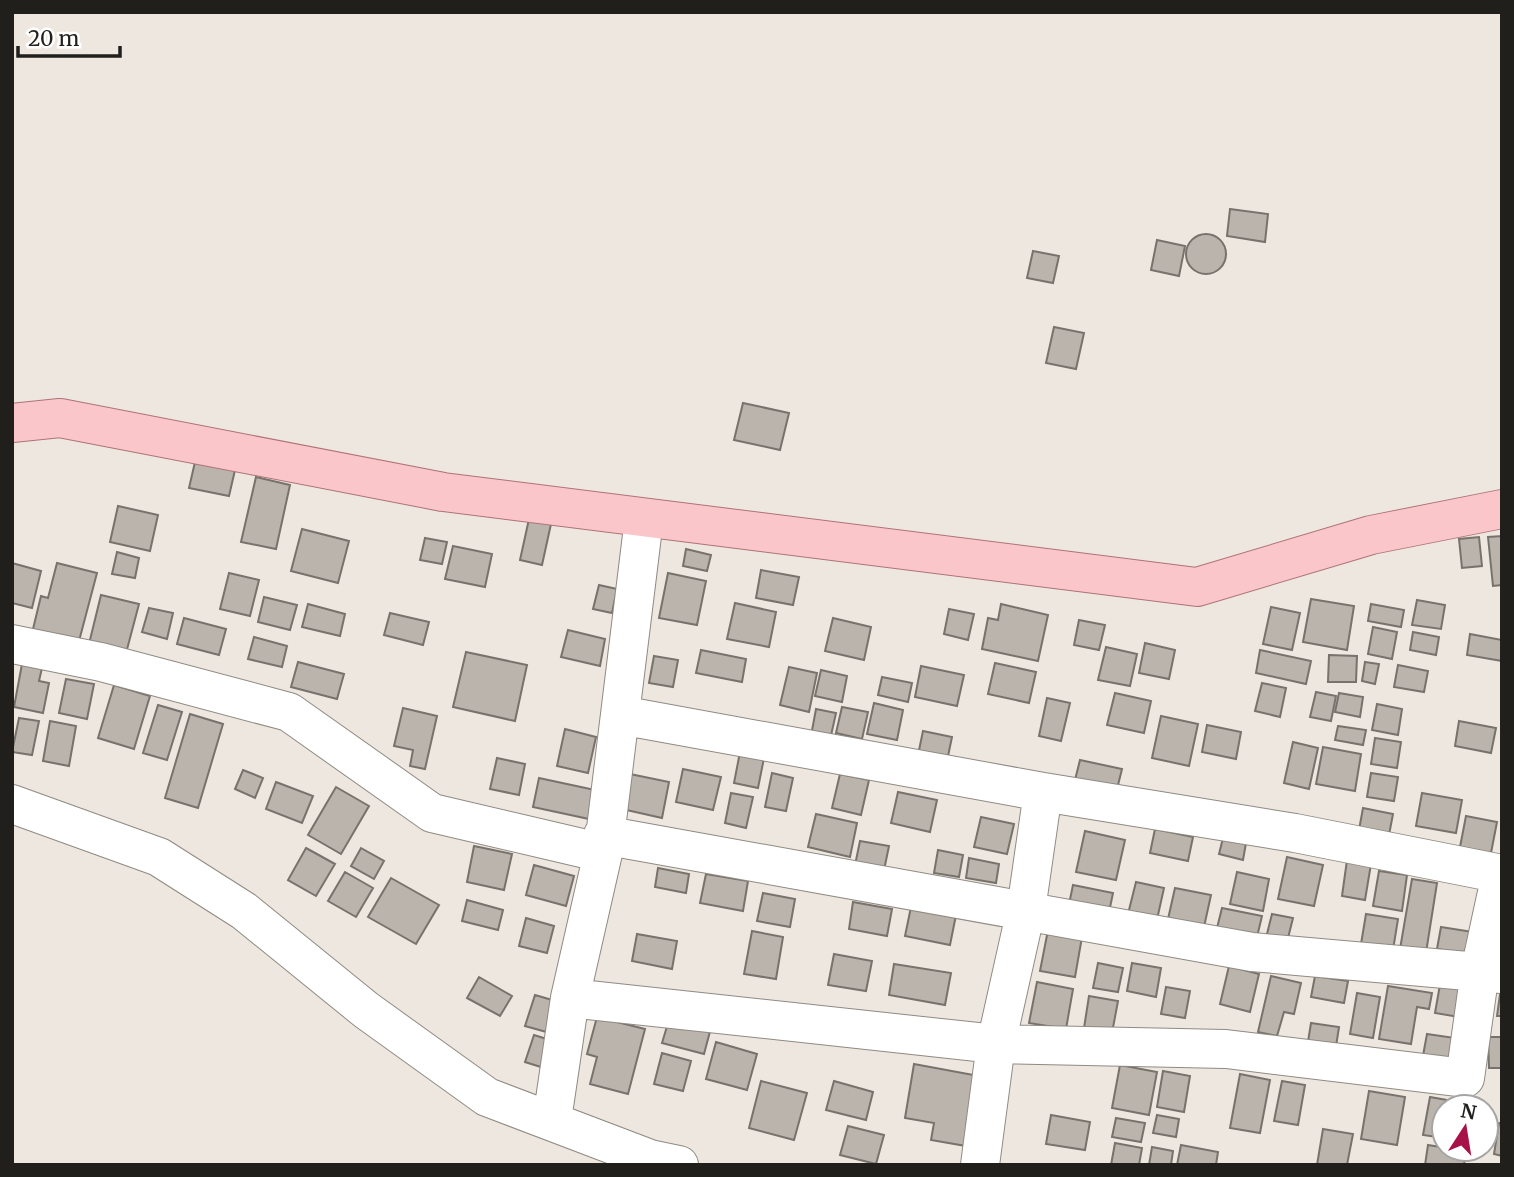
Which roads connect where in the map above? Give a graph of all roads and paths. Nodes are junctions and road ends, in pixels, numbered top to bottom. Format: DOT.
graph roads {
  1 [pos="12,423"];
  2 [pos="1502,509"];
  3 [pos="645,519"];
  4 [pos="12,644"];
  5 [pos="620,715"];
  6 [pos="1043,792"];
  7 [pos="12,804"];
  8 [pos="603,844"];
  9 [pos="1501,874"];
  10 [pos="1026,910"];
  11 [pos="1491,972"];
  12 [pos="570,998"];
  13 [pos="996,1044"];
  14 [pos="552,1120"];
  15 [pos="679,1165"];
  16 [pos="980,1165"];
  1 -- 3 [label="main road"];
  2 -- 3 [label="main road"];
  3 -- 5 [label="street"];
  4 -- 8 [label="street"];
  5 -- 6 [label="street"];
  5 -- 8 [label="street"];
  6 -- 9 [label="street"];
  6 -- 10 [label="street"];
  7 -- 14 [label="street"];
  8 -- 10 [label="street"];
  8 -- 12 [label="street"];
  9 -- 11 [label="street"];
  10 -- 11 [label="street"];
  10 -- 13 [label="street"];
  11 -- 13 [label="street"];
  12 -- 13 [label="street"];
  12 -- 14 [label="street"];
  13 -- 16 [label="street"];
  14 -- 15 [label="street"];
}
